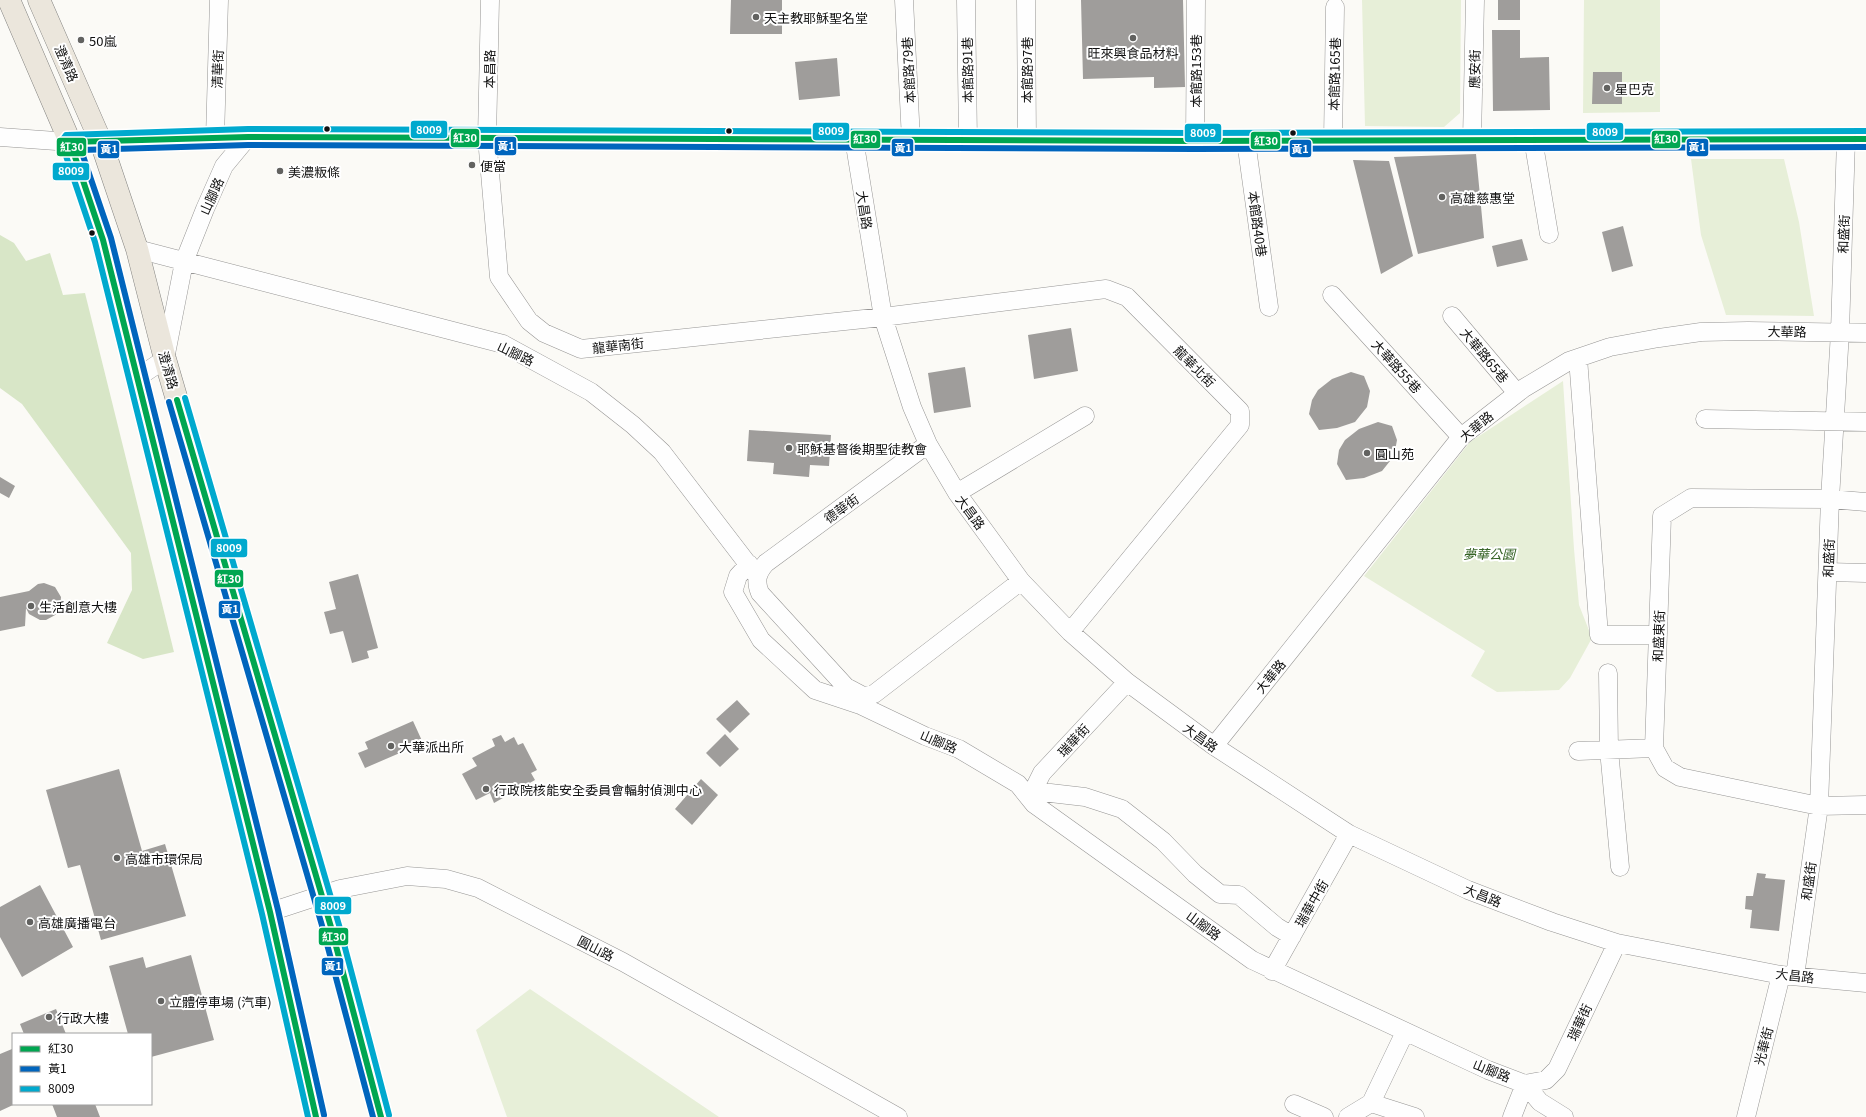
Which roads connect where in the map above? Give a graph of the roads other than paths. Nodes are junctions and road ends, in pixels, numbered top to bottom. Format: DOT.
graph roads {
  1 [pos="10,0"];
  2 [pos="39,0"];
  3 [pos="219,0"];
  4 [pos="490,0"];
  5 [pos="904,0"];
  6 [pos="966,0"];
  7 [pos="1026,0"];
  8 [pos="1196,0"];
  9 [pos="1475,0"];
  10 [pos="1334,7"];
  11 [pos="0,137"];
  12 [pos="248,137"];
  13 [pos="215,138"];
  14 [pos="487,138"];
  15 [pos="1472,139"];
  16 [pos="1533,139"];
  17 [pos="1846,139"];
  18 [pos="1866,139"];
  19 [pos="854,140"];
  20 [pos="911,140"];
  21 [pos="968,140"];
  22 [pos="1027,140"];
  23 [pos="1333,140"];
  24 [pos="1195,141"];
  25 [pos="1246,141"];
  26 [pos="70,142"];
  27 [pos="101,142"];
  28 [pos="1549,234"];
  29 [pos="137,249"];
  30 [pos="184,262"];
  31 [pos="1332,294"];
  32 [pos="1269,308"];
  33 [pos="883,316"];
  34 [pos="1452,316"];
  35 [pos="1840,332"];
  36 [pos="1866,333"];
  37 [pos="1578,358"];
  38 [pos="165,359"];
  39 [pos="137,378"];
  40 [pos="1517,393"];
  41 [pos="1084,416"];
  42 [pos="1705,418"];
  43 [pos="1835,420"];
  44 [pos="1866,422"];
  45 [pos="1461,437"];
  46 [pos="928,444"];
  47 [pos="957,493"];
  48 [pos="1830,499"];
  49 [pos="1866,502"];
  50 [pos="753,570"];
  51 [pos="1828,572"];
  52 [pos="1866,573"];
  53 [pos="1021,581"];
  54 [pos="1070,632"];
  55 [pos="1658,635"];
  56 [pos="1608,673"];
  57 [pos="1126,682"];
  58 [pos="846,687"];
  59 [pos="860,705"];
  60 [pos="1214,746"];
  61 [pos="1654,748"];
  62 [pos="1609,750"];
  63 [pos="1578,752"];
  64 [pos="1033,797"];
  65 [pos="1866,805"];
  66 [pos="1819,806"];
  67 [pos="1349,834"];
  68 [pos="1620,867"];
  69 [pos="322,895"];
  70 [pos="270,912"];
  71 [pos="1292,936"];
  72 [pos="1617,943"];
  73 [pos="1272,971"];
  74 [pos="1788,975"];
  75 [pos="1866,983"];
  76 [pos="1405,1032"];
  77 [pos="1525,1084"];
  78 [pos="1371,1103"];
  79 [pos="1294,1104"];
  80 [pos="316,1117"];
  81 [pos="381,1117"];
  82 [pos="898,1117"];
  83 [pos="1324,1117"];
  84 [pos="1348,1117"];
  85 [pos="1414,1117"];
  86 [pos="1512,1117"];
  87 [pos="1564,1117"];
  88 [pos="1746,1117"];
  1 -- 26 [label="main road"];
  2 -- 27 [label="main road, 澄清路"];
  3 -- 13 [label="street, 清華街"];
  4 -- 14 [label="street, 本昌路"];
  5 -- 20 [label="street, 本館路79巷"];
  6 -- 21 [label="street, 本館路91巷"];
  7 -- 22 [label="street, 本館路97巷"];
  8 -- 24 [label="street, 本館路153巷"];
  9 -- 15 [label="street, 應安街"];
  10 -- 23 [label="street, 本館路165巷"];
  11 -- 26 [label="street"];
  12 -- 13 [label="street"];
  12 -- 14 [label="street"];
  12 -- 30 [label="street, 山腳路"];
  13 -- 27 [label="street"];
  14 -- 19 [label="street"];
  14 -- 33 [label="street, 龍華南街"];
  15 -- 16 [label="street"];
  15 -- 23 [label="street"];
  16 -- 17 [label="street"];
  16 -- 28 [label="street"];
  17 -- 18 [label="street"];
  17 -- 35 [label="street, 和盛街"];
  19 -- 20 [label="street"];
  19 -- 33 [label="street, 大昌路"];
  20 -- 21 [label="street"];
  21 -- 22 [label="street"];
  22 -- 24 [label="street"];
  23 -- 25 [label="street"];
  24 -- 25 [label="street"];
  25 -- 32 [label="street, 本館路40巷"];
  26 -- 27 [label="street"];
  26 -- 39 [label="main road"];
  27 -- 29 [label="main road, 澄清路"];
  29 -- 30 [label="street, 山腳路"];
  29 -- 38 [label="main road, 澄清路"];
  30 -- 38 [label="street, 山腳路"];
  30 -- 50 [label="street, 山腳路"];
  31 -- 45 [label="street, 大華路55巷"];
  33 -- 46 [label="street, 大昌路"];
  33 -- 54 [label="street, 龍華北街"];
  34 -- 40 [label="street, 大華路65巷"];
  35 -- 36 [label="street, 大華路"];
  35 -- 37 [label="street, 大華路"];
  35 -- 43 [label="street, 和盛街"];
  37 -- 40 [label="street, 大華路"];
  37 -- 55 [label="street"];
  38 -- 39 [label="street"];
  38 -- 69 [label="main road, 澄清路"];
  39 -- 70 [label="main road"];
  40 -- 45 [label="street, 大華路"];
  41 -- 47 [label="street"];
  42 -- 43 [label="street"];
  43 -- 44 [label="street"];
  43 -- 48 [label="street, 和盛街"];
  45 -- 60 [label="street, 大華路"];
  46 -- 47 [label="street, 大昌路"];
  46 -- 50 [label="street, 德華街"];
  47 -- 53 [label="street, 大昌路"];
  48 -- 49 [label="street"];
  48 -- 51 [label="street, 和盛街"];
  48 -- 55 [label="street, 和盛東街"];
  50 -- 58 [label="street, 山腳路"];
  50 -- 59 [label="street, 山腳路"];
  51 -- 52 [label="street"];
  51 -- 66 [label="street, 和盛街"];
  53 -- 54 [label="street, 大昌路"];
  53 -- 58 [label="street"];
  54 -- 57 [label="street, 大昌路"];
  55 -- 61 [label="street, 和盛東街"];
  56 -- 62 [label="street"];
  57 -- 60 [label="street, 大昌路"];
  57 -- 64 [label="street, 瑞華街"];
  58 -- 59 [label="street, 山腳路"];
  59 -- 64 [label="street, 山腳路"];
  60 -- 67 [label="street, 大昌路"];
  61 -- 62 [label="street"];
  61 -- 66 [label="street"];
  62 -- 63 [label="street"];
  62 -- 68 [label="street"];
  64 -- 71 [label="street"];
  64 -- 73 [label="street, 山腳路"];
  65 -- 66 [label="street"];
  66 -- 74 [label="street, 和盛街"];
  67 -- 71 [label="street, 瑞華中街"];
  67 -- 72 [label="street, 大昌路"];
  69 -- 70 [label="street, 圓山路"];
  69 -- 81 [label="main road, 澄清路"];
  69 -- 82 [label="street, 圓山路"];
  70 -- 80 [label="main road"];
  71 -- 73 [label="street, 瑞華中街"];
  72 -- 74 [label="street, 大昌路"];
  72 -- 77 [label="street, 瑞華街"];
  73 -- 76 [label="street, 山腳路"];
  74 -- 75 [label="street, 大昌路"];
  74 -- 88 [label="street, 光華街"];
  76 -- 77 [label="street, 山腳路"];
  76 -- 78 [label="street"];
  77 -- 86 [label="street"];
  77 -- 87 [label="street, 山腳路"];
  78 -- 84 [label="street"];
  78 -- 85 [label="street"];
  79 -- 83 [label="street"];
}
